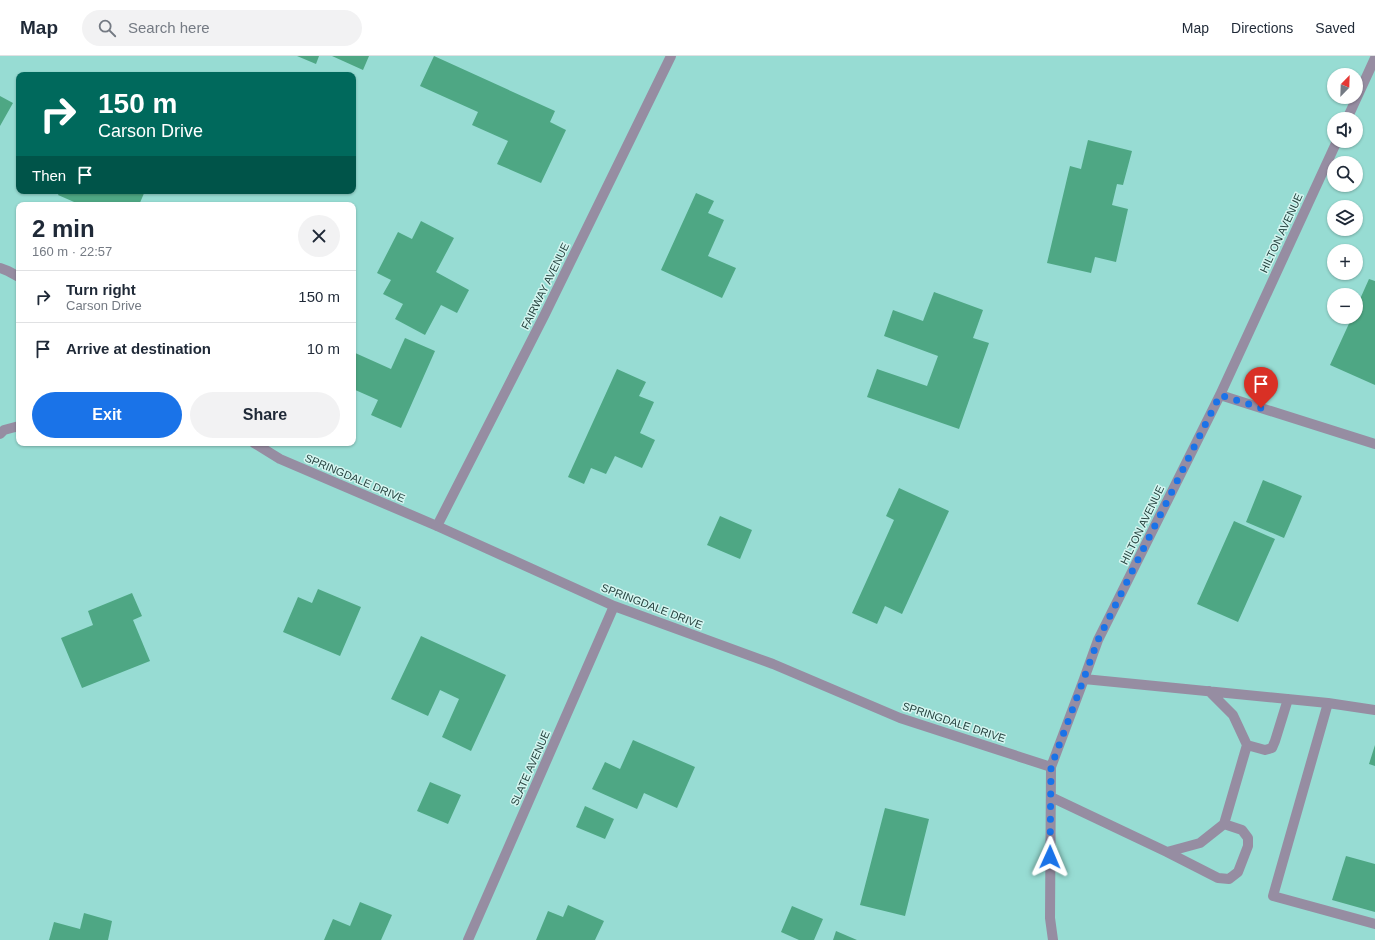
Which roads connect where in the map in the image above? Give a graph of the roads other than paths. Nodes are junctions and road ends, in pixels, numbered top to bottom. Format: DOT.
graph roads {
  1 [pos="671,56"];
  2 [pos="1375,58"];
  3 [pos="1350,112"];
  4 [pos="1334,148"];
  5 [pos="0,268"];
  6 [pos="16,276"];
  7 [pos="1220,395"];
  8 [pos="16,427"];
  9 [pos="0,434"];
  10 [pos="1375,444"];
  11 [pos="259,446"];
  12 [pos="438,526"];
  13 [pos="614,606"];
  14 [pos="1084,679"];
  15 [pos="1209,691"];
  16 [pos="1288,699"];
  17 [pos="1328,703"];
  18 [pos="1375,710"];
  19 [pos="1247,745"];
  20 [pos="1051,767"];
  21 [pos="1051,797"];
  22 [pos="1224,824"];
  23 [pos="1167,852"];
  24 [pos="1375,924"];
  25 [pos="468,940"];
  26 [pos="1053,940"];
  1 -- 12 [label="street, FAIRWAY AVENUE"];
  2 -- 3 [label="street"];
  4 -- 7 [label="street, HILTON AVENUE"];
  5 -- 6 [label="street"];
  7 -- 10 [label="street"];
  7 -- 14 [label="street, HILTON AVENUE"];
  8 -- 9 [label="street"];
  11 -- 12 [label="street, SPRINGDALE DRIVE"];
  12 -- 13 [label="street, SPRINGDALE DRIVE"];
  13 -- 20 [label="street, SPRINGDALE DRIVE"];
  13 -- 25 [label="street, SLATE AVENUE"];
  14 -- 15 [label="street"];
  14 -- 20 [label="street, HILTON AVENUE"];
  15 -- 16 [label="street"];
  15 -- 19 [label="street"];
  16 -- 17 [label="street"];
  16 -- 19 [label="street"];
  17 -- 18 [label="street"];
  17 -- 24 [label="street"];
  19 -- 22 [label="street"];
  20 -- 21 [label="street, HILTON AVENUE"];
  21 -- 23 [label="street"];
  21 -- 26 [label="street, HILTON AVENUE"];
  22 -- 23 [label="street"];
  22 -- 23 [label="street"];
}
